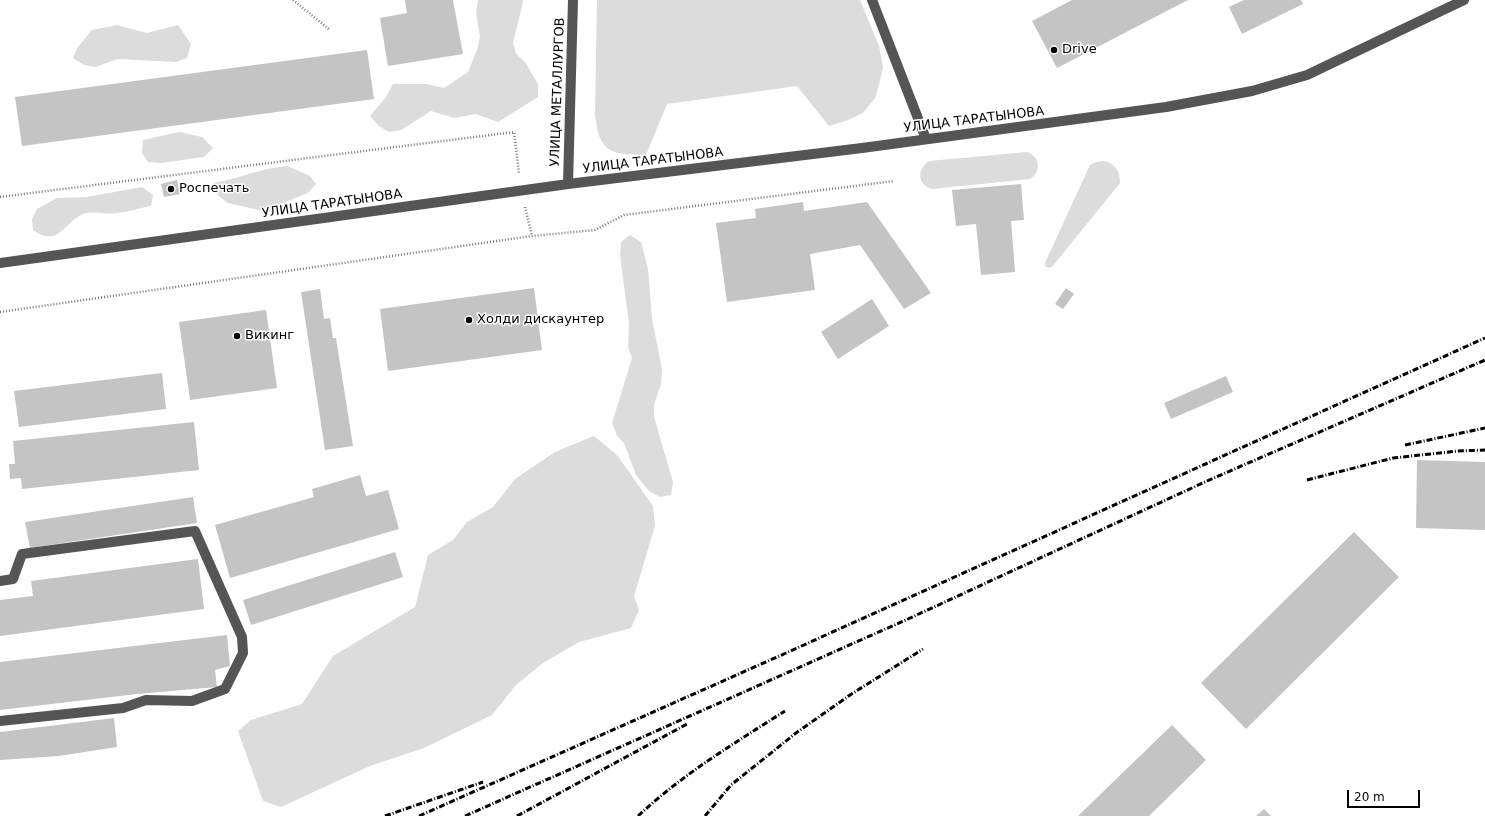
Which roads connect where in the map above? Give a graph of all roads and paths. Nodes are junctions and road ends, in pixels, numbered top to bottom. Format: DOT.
graph roads {
  1 [pos="293,0"];
  2 [pos="574,0"];
  3 [pos="872,0"];
  4 [pos="1464,0"];
  5 [pos="330,30"];
  6 [pos="926,139"];
  7 [pos="894,181"];
  8 [pos="568,184"];
  9 [pos="521,190"];
  10 [pos="0,197"];
  11 [pos="532,236"];
  12 [pos="0,263"];
  13 [pos="0,312"];
  14 [pos="0,581"];
  15 [pos="0,721"];
  1 -- 5 [label="path"];
  2 -- 8 [label="street, УЛИЦА МЕТАЛЛУРГОВ"];
  3 -- 6 [label="street"];
  4 -- 6 [label="street, УЛИЦА ТАРАТЫНОВА"];
  6 -- 8 [label="street, УЛИЦА ТАРАТЫНОВА"];
  7 -- 11 [label="path"];
  8 -- 9 [label="street, УЛИЦА ТАРАТЫНОВА"];
  9 -- 10 [label="path"];
  9 -- 11 [label="path"];
  9 -- 12 [label="street, УЛИЦА ТАРАТЫНОВА"];
  11 -- 13 [label="path"];
  14 -- 15 [label="street"];
}
